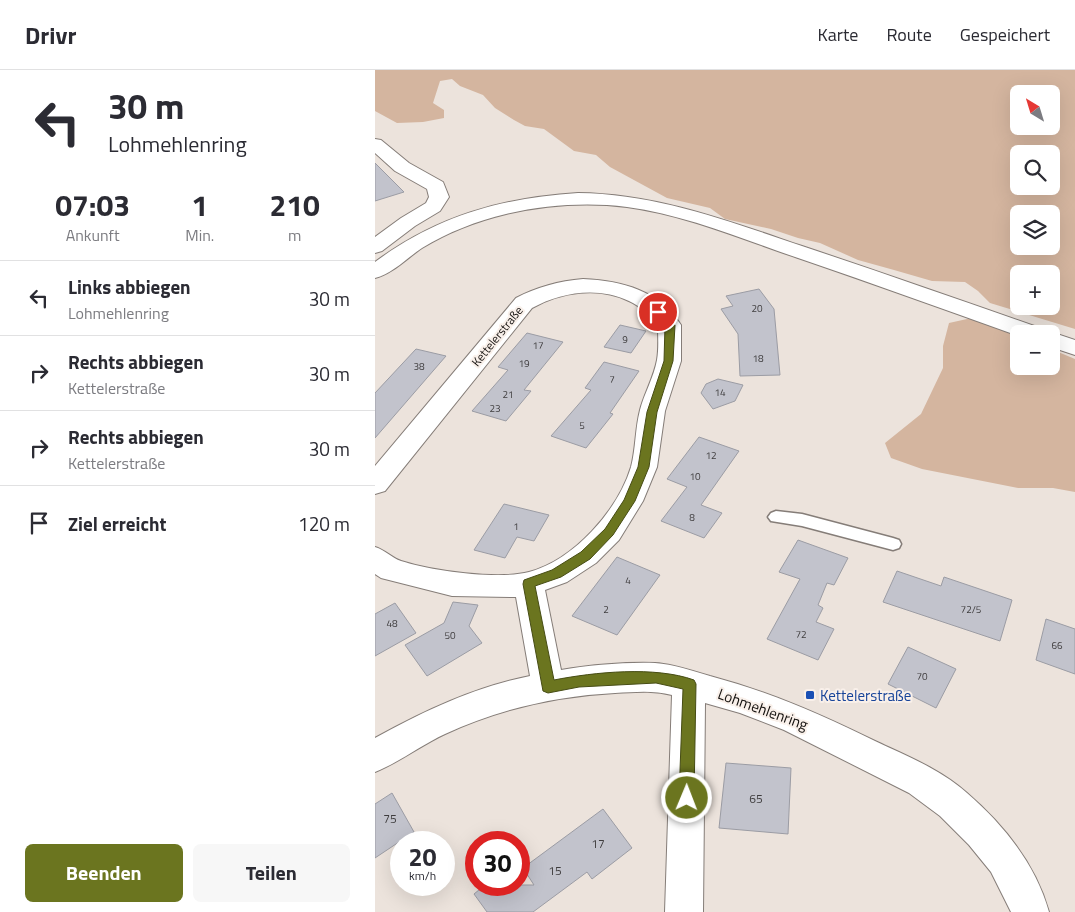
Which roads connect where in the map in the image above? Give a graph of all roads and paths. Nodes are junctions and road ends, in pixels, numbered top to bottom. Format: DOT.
graph roads {
  1 [pos="375,144"];
  2 [pos="375,247"];
  3 [pos="375,272"];
  4 [pos="1011,325"];
  5 [pos="1060,342"];
  6 [pos="1075,348"];
  7 [pos="375,484"];
  8 [pos="776,517"];
  9 [pos="893,544"];
  10 [pos="375,558"];
  11 [pos="529,584"];
  12 [pos="689,684"];
  13 [pos="548,687"];
  14 [pos="375,756"];
  15 [pos="684,912"];
  16 [pos="1030,912"];
  1 -- 2 [label="street"];
  3 -- 4 [label="street"];
  5 -- 6 [label="street"];
  7 -- 11 [label="street, Kettelerstraße"];
  8 -- 9 [label="lane"];
  10 -- 11 [label="street, Kettelerstraße"];
  11 -- 13 [label="street"];
  12 -- 13 [label="street, Lohmehlenring"];
  12 -- 15 [label="street"];
  12 -- 16 [label="street, Lohmehlenring"];
  13 -- 14 [label="street, Lohmehlenring"];
}
